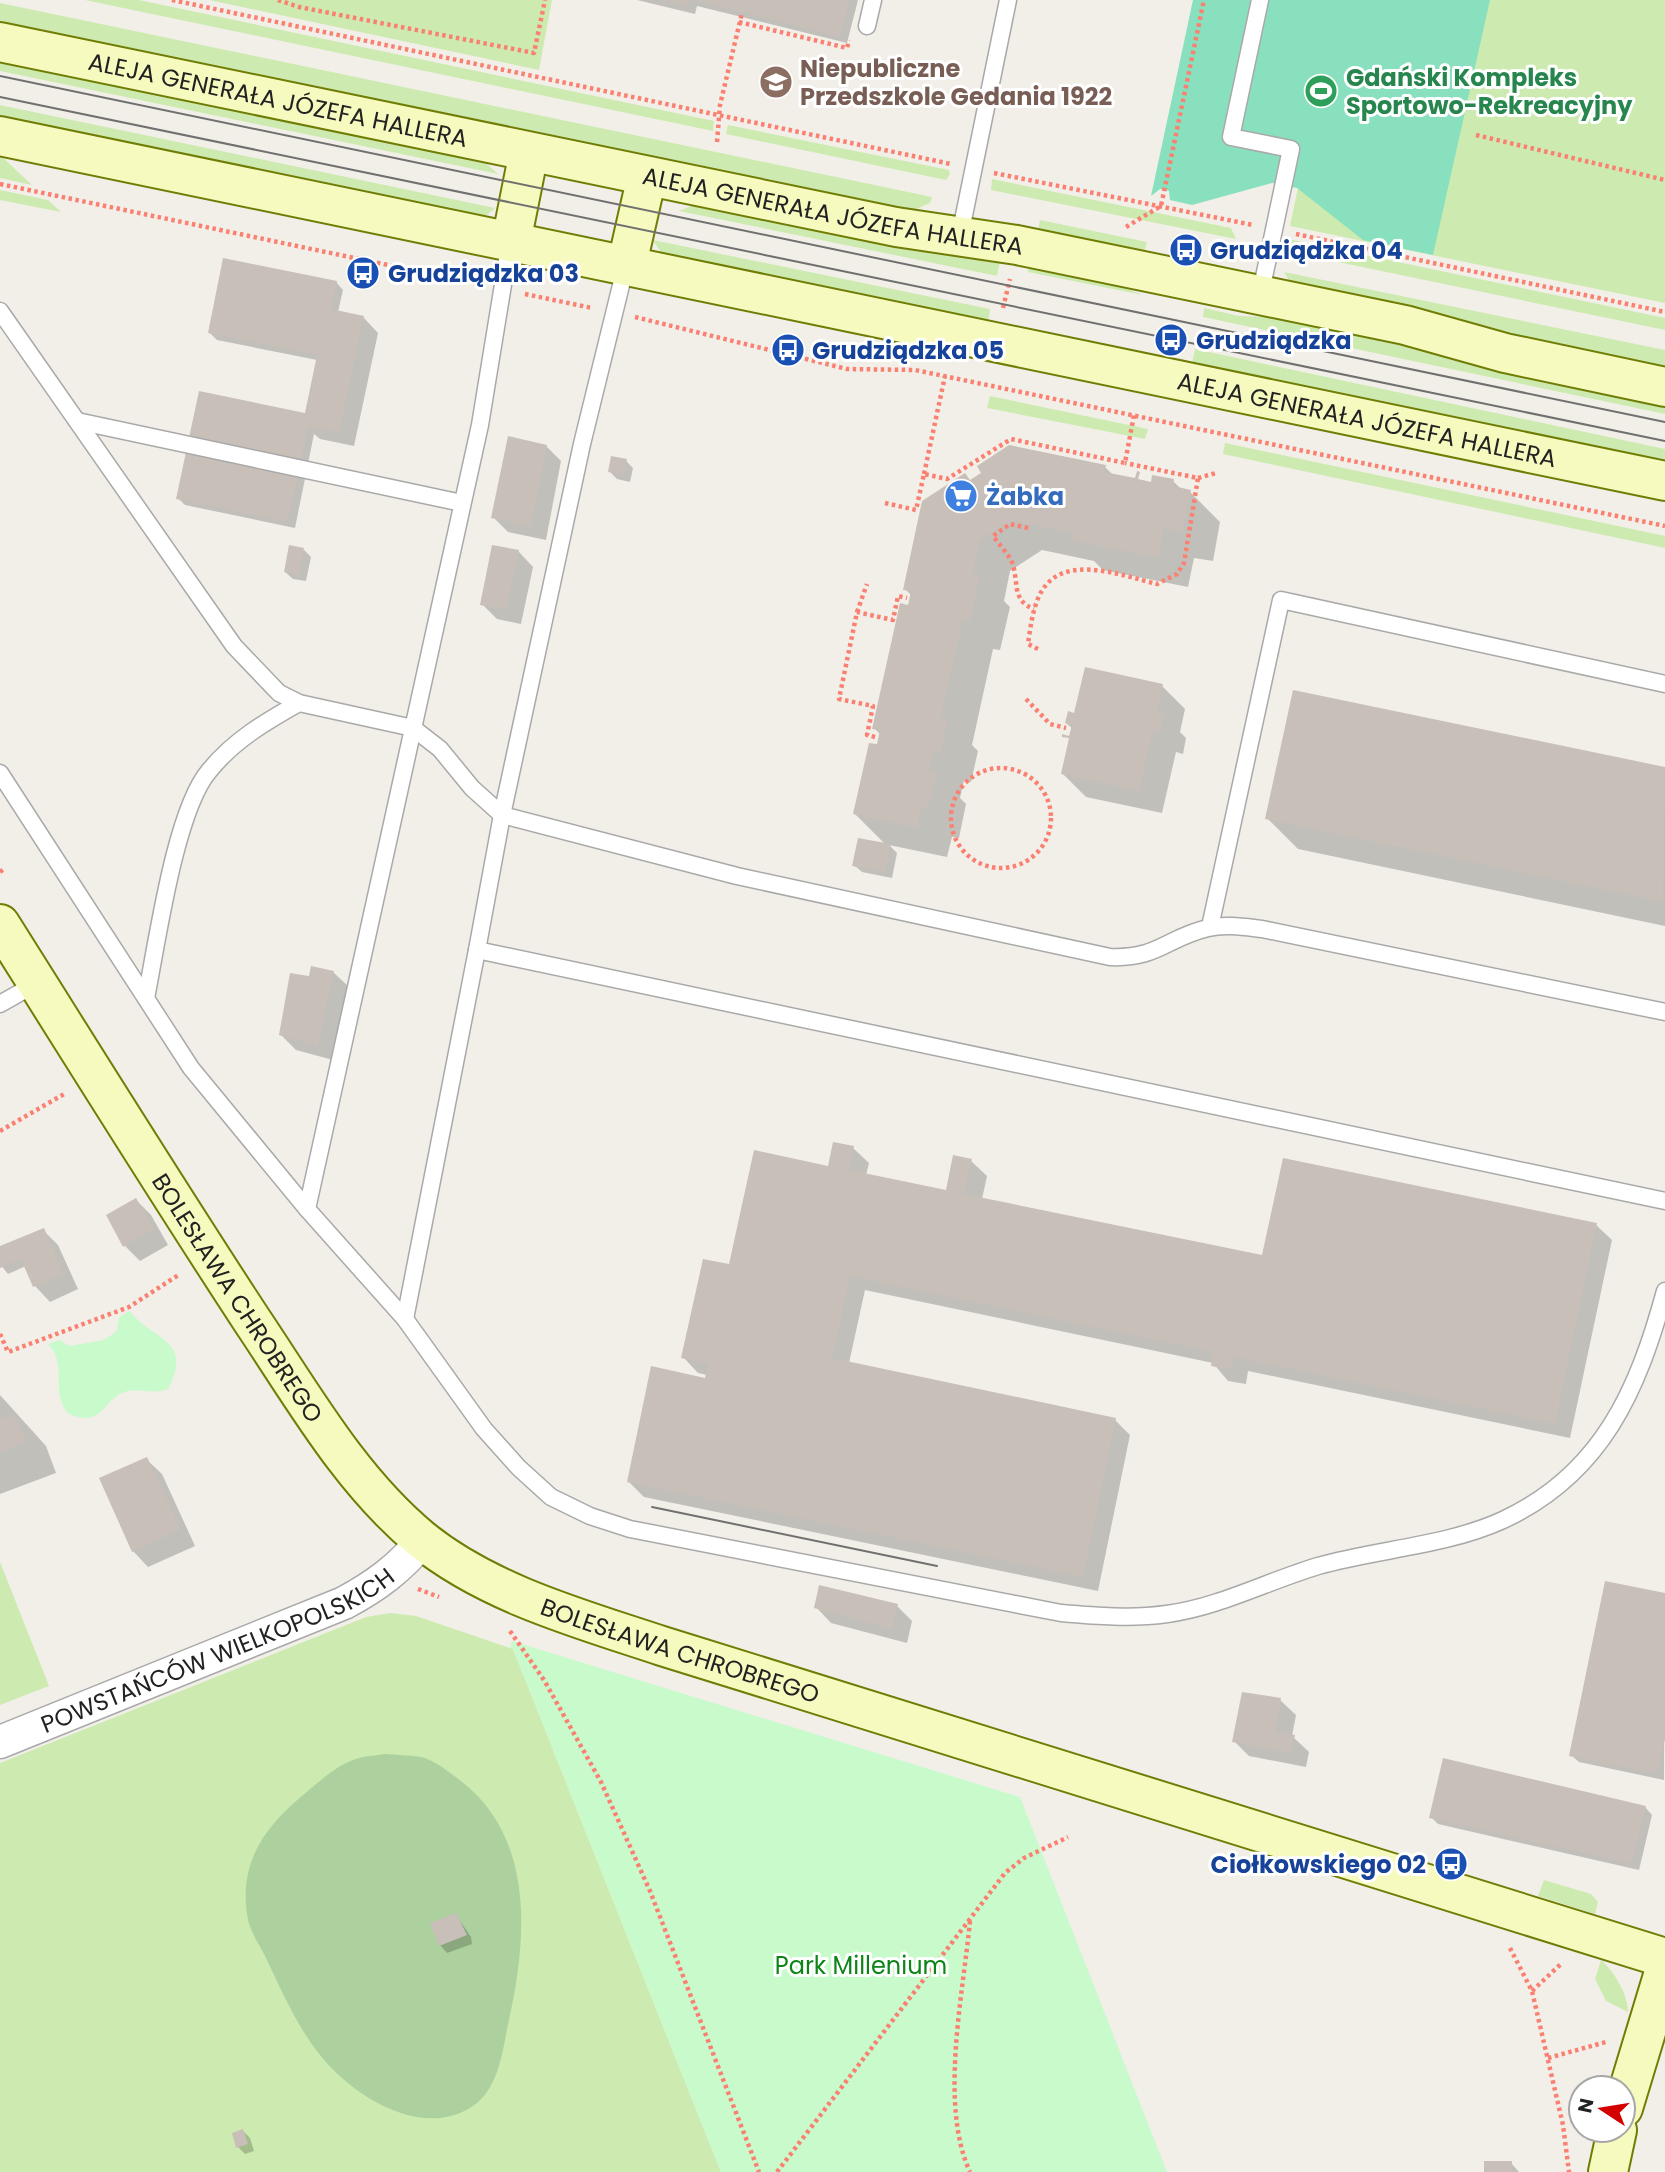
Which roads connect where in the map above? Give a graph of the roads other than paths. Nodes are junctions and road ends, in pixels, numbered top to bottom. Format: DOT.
graph roads {
  1 [pos="873,0"];
  2 [pos="1009,0"];
  3 [pos="1259,0"];
  4 [pos="867,26"];
  5 [pos="0,42"];
  6 [pos="0,136"];
  7 [pos="529,152"];
  8 [pos="647,176"];
  9 [pos="960,234"];
  10 [pos="511,242"];
  11 [pos="626,264"];
  12 [pos="1260,296"];
  13 [pos="0,311"];
  14 [pos="1665,387"];
  15 [pos="77,421"];
  16 [pos="1665,481"];
  17 [pos="462,503"];
  18 [pos="1665,684"];
  19 [pos="299,703"];
  20 [pos="412,728"];
  21 [pos="0,773"];
  22 [pos="502,815"];
  23 [pos="0,924"];
  24 [pos="1210,928"];
  25 [pos="477,950"];
  26 [pos="37,983"];
  27 [pos="146,998"];
  28 [pos="0,1004"];
  29 [pos="1665,1013"];
  30 [pos="1665,1201"];
  31 [pos="307,1209"];
  32 [pos="1665,1291"];
  33 [pos="405,1319"];
  34 [pos="423,1540"];
  35 [pos="0,1742"];
  36 [pos="1665,1958"];
  37 [pos="1665,1969"];
  38 [pos="1633,2074"];
  39 [pos="1614,2144"];
  40 [pos="1608,2172"];
  1 -- 4 [label="lane"];
  2 -- 9 [label="lane"];
  3 -- 12 [label="lane"];
  5 -- 7 [label="main road, ALEJA GENERAŁA JÓZEFA HALLERA"];
  6 -- 10 [label="main road, ALEJA GENERAŁA JÓZEFA HALLERA"];
  7 -- 8 [label="main road, ALEJA GENERAŁA JÓZEFA HALLERA"];
  7 -- 10 [label="main road"];
  8 -- 9 [label="main road, ALEJA GENERAŁA JÓZEFA HALLERA"];
  8 -- 11 [label="main road"];
  9 -- 12 [label="main road, ALEJA GENERAŁA JÓZEFA HALLERA"];
  10 -- 11 [label="main road, ALEJA GENERAŁA JÓZEFA HALLERA"];
  10 -- 17 [label="lane"];
  11 -- 16 [label="main road, ALEJA GENERAŁA JÓZEFA HALLERA"];
  11 -- 22 [label="lane"];
  12 -- 14 [label="main road, ALEJA GENERAŁA JÓZEFA HALLERA"];
  13 -- 15 [label="lane"];
  15 -- 17 [label="lane"];
  15 -- 19 [label="lane"];
  17 -- 20 [label="lane"];
  18 -- 24 [label="lane"];
  19 -- 20 [label="lane"];
  19 -- 27 [label="lane"];
  20 -- 22 [label="lane"];
  20 -- 31 [label="lane"];
  21 -- 27 [label="lane"];
  22 -- 24 [label="lane"];
  22 -- 25 [label="lane"];
  23 -- 26 [label="main road, BOLESŁAWA CHROBREGO"];
  24 -- 29 [label="lane"];
  25 -- 30 [label="lane"];
  25 -- 33 [label="lane"];
  26 -- 28 [label="lane"];
  26 -- 34 [label="main road, BOLESŁAWA CHROBREGO"];
  27 -- 31 [label="lane"];
  31 -- 33 [label="lane"];
  32 -- 33 [label="lane"];
  34 -- 35 [label="street, POWSTAŃCÓW WIELKOPOLSKICH"];
  34 -- 36 [label="main road, BOLESŁAWA CHROBREGO"];
  37 -- 38 [label="main road"];
  39 -- 40 [label="main road"];
}
